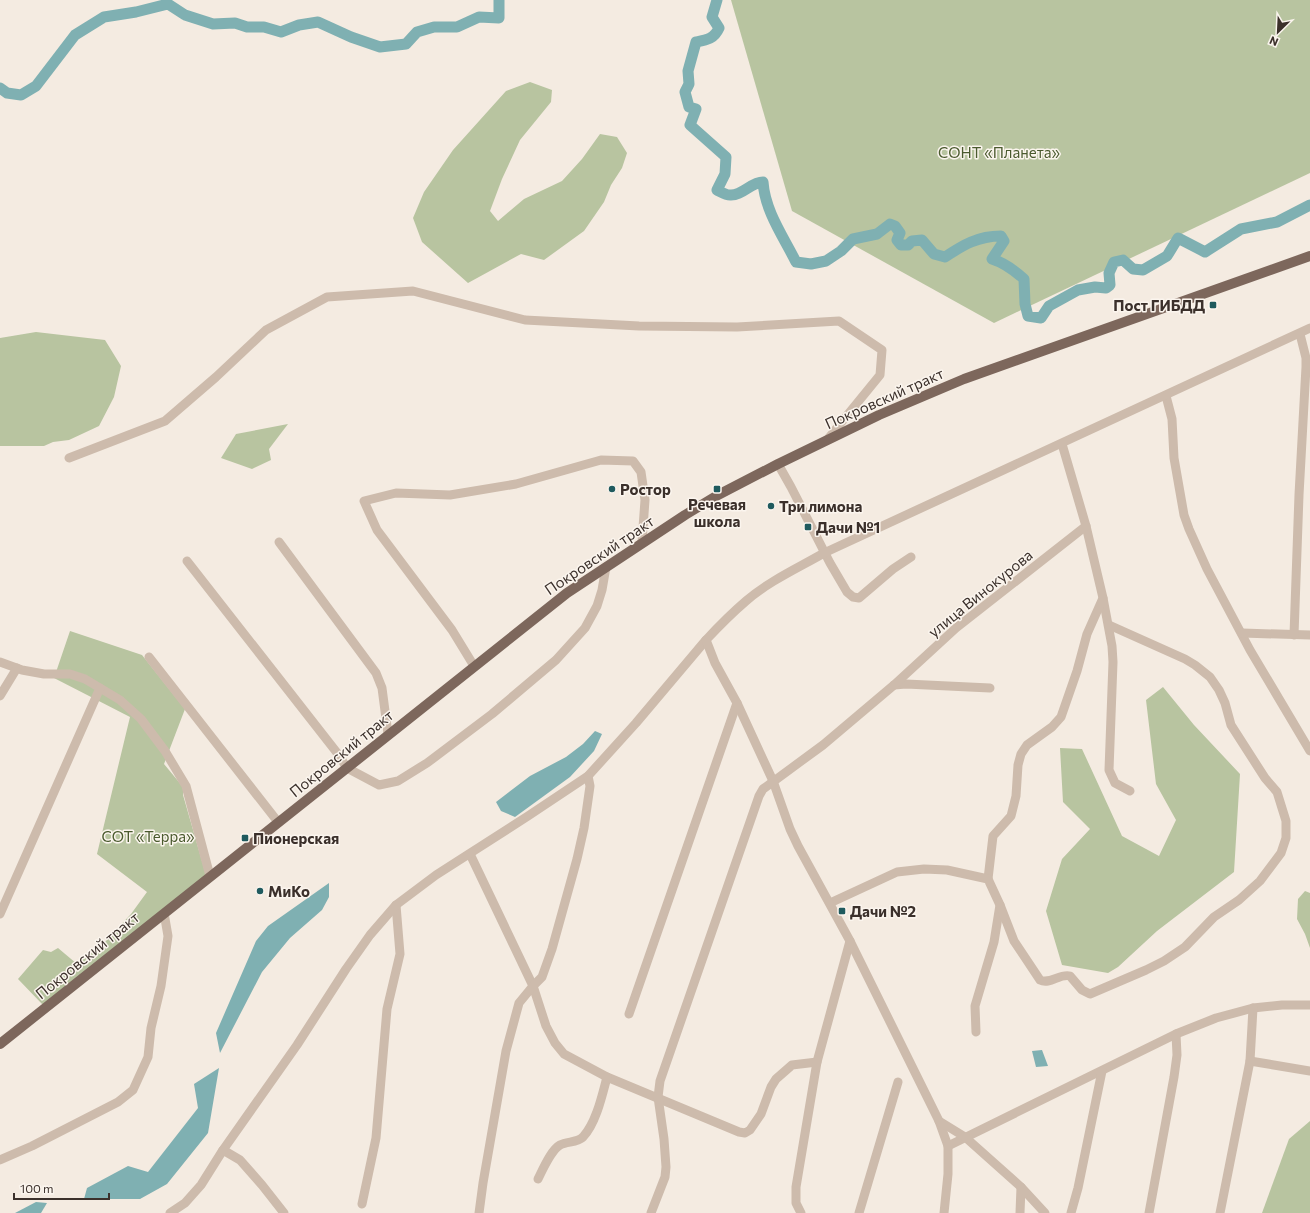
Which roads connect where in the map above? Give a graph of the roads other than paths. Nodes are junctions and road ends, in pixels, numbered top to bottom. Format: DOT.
graph roads {
  1 [pos="1310,256"];
  2 [pos="1310,328"];
  3 [pos="1300,334"];
  4 [pos="1166,396"];
  5 [pos="827,440"];
  6 [pos="1062,444"];
  7 [pos="69,458"];
  8 [pos="778,464"];
  9 [pos="1086,526"];
  10 [pos="279,542"];
  11 [pos="642,542"];
  12 [pos="824,553"];
  13 [pos="911,557"];
  14 [pos="187,560"];
  15 [pos="606,567"];
  16 [pos="1103,598"];
  17 [pos="1109,625"];
  18 [pos="1242,633"];
  19 [pos="1294,635"];
  20 [pos="1310,635"];
  21 [pos="706,640"];
  22 [pos="149,657"];
  23 [pos="0,662"];
  24 [pos="474,666"];
  25 [pos="17,668"];
  26 [pos="894,685"];
  27 [pos="100,688"];
  28 [pos="990,688"];
  29 [pos="0,696"];
  30 [pos="737,703"];
  31 [pos="388,734"];
  32 [pos="1310,751"];
  33 [pos="347,768"];
  34 [pos="588,776"];
  35 [pos="773,781"];
  36 [pos="1130,791"];
  37 [pos="278,822"];
  38 [pos="470,854"];
  39 [pos="210,876"];
  40 [pos="988,879"];
  41 [pos="830,902"];
  42 [pos="396,905"];
  43 [pos="1000,905"];
  44 [pos="164,913"];
  45 [pos="0,914"];
  46 [pos="850,941"];
  47 [pos="533,986"];
  48 [pos="1310,1005"];
  49 [pos="1253,1008"];
  50 [pos="629,1014"];
  51 [pos="976,1032"];
  52 [pos="1176,1034"];
  53 [pos="0,1044"];
  54 [pos="1250,1061"];
  55 [pos="817,1062"];
  56 [pos="1102,1071"];
  57 [pos="1310,1071"];
  58 [pos="607,1077"];
  59 [pos="898,1082"];
  60 [pos="658,1097"];
  61 [pos="939,1121"];
  62 [pos="964,1137"];
  63 [pos="948,1146"];
  64 [pos="223,1150"];
  65 [pos="0,1160"];
  66 [pos="538,1179"];
  67 [pos="1021,1187"];
  68 [pos="362,1204"];
  69 [pos="170,1213"];
  70 [pos="284,1213"];
  71 [pos="479,1213"];
  72 [pos="651,1213"];
  73 [pos="801,1213"];
  74 [pos="859,1213"];
  75 [pos="944,1213"];
  76 [pos="1020,1213"];
  77 [pos="1045,1213"];
  78 [pos="1071,1213"];
  79 [pos="1149,1213"];
  80 [pos="1220,1213"];
  1 -- 5 [label="main road, Покровский тракт"];
  2 -- 3 [label="street"];
  3 -- 4 [label="street"];
  3 -- 19 [label="street"];
  4 -- 6 [label="street"];
  4 -- 18 [label="street"];
  5 -- 7 [label="street"];
  5 -- 8 [label="main road, Покровский тракт"];
  6 -- 9 [label="street"];
  6 -- 12 [label="street"];
  8 -- 11 [label="main road, Покровский тракт"];
  8 -- 12 [label="street"];
  9 -- 16 [label="street"];
  9 -- 26 [label="street, улица Винокурова"];
  10 -- 31 [label="street"];
  11 -- 15 [label="main road, Покровский тракт"];
  11 -- 24 [label="street"];
  12 -- 13 [label="street"];
  12 -- 21 [label="street"];
  14 -- 33 [label="street"];
  15 -- 24 [label="main road, Покровский тракт"];
  15 -- 33 [label="street"];
  16 -- 17 [label="street"];
  16 -- 40 [label="street"];
  17 -- 36 [label="street"];
  17 -- 43 [label="street"];
  18 -- 19 [label="street"];
  18 -- 32 [label="street"];
  19 -- 20 [label="street"];
  21 -- 30 [label="street"];
  21 -- 34 [label="street"];
  22 -- 37 [label="street"];
  23 -- 25 [label="street"];
  24 -- 31 [label="main road, Покровский тракт"];
  25 -- 27 [label="street"];
  25 -- 29 [label="street"];
  26 -- 28 [label="street"];
  26 -- 35 [label="street, улица Винокурова"];
  27 -- 39 [label="street"];
  27 -- 45 [label="street"];
  30 -- 35 [label="street"];
  30 -- 50 [label="street"];
  31 -- 33 [label="main road, Покровский тракт"];
  33 -- 37 [label="main road, Покровский тракт"];
  34 -- 38 [label="street"];
  34 -- 47 [label="street"];
  35 -- 41 [label="street"];
  35 -- 60 [label="street, улица Винокурова"];
  37 -- 39 [label="main road, Покровский тракт"];
  38 -- 42 [label="street"];
  38 -- 47 [label="street"];
  39 -- 44 [label="main road, Покровский тракт"];
  40 -- 41 [label="street"];
  40 -- 43 [label="street"];
  41 -- 46 [label="street"];
  42 -- 64 [label="street"];
  42 -- 68 [label="street"];
  43 -- 51 [label="street"];
  44 -- 53 [label="main road, Покровский тракт"];
  44 -- 65 [label="street"];
  46 -- 55 [label="street"];
  46 -- 61 [label="street"];
  47 -- 58 [label="street"];
  47 -- 71 [label="street"];
  48 -- 49 [label="street"];
  49 -- 52 [label="street"];
  49 -- 54 [label="street"];
  52 -- 56 [label="street"];
  52 -- 79 [label="street"];
  54 -- 57 [label="street"];
  54 -- 80 [label="street"];
  55 -- 60 [label="street"];
  55 -- 73 [label="street"];
  56 -- 62 [label="street"];
  56 -- 78 [label="street"];
  58 -- 60 [label="street"];
  58 -- 66 [label="street"];
  59 -- 74 [label="street"];
  60 -- 72 [label="street, улица Винокурова"];
  61 -- 62 [label="street"];
  61 -- 63 [label="street"];
  62 -- 63 [label="street"];
  62 -- 67 [label="street"];
  63 -- 75 [label="street"];
  64 -- 69 [label="street"];
  64 -- 70 [label="street"];
  67 -- 76 [label="street"];
  67 -- 77 [label="street"];
}
